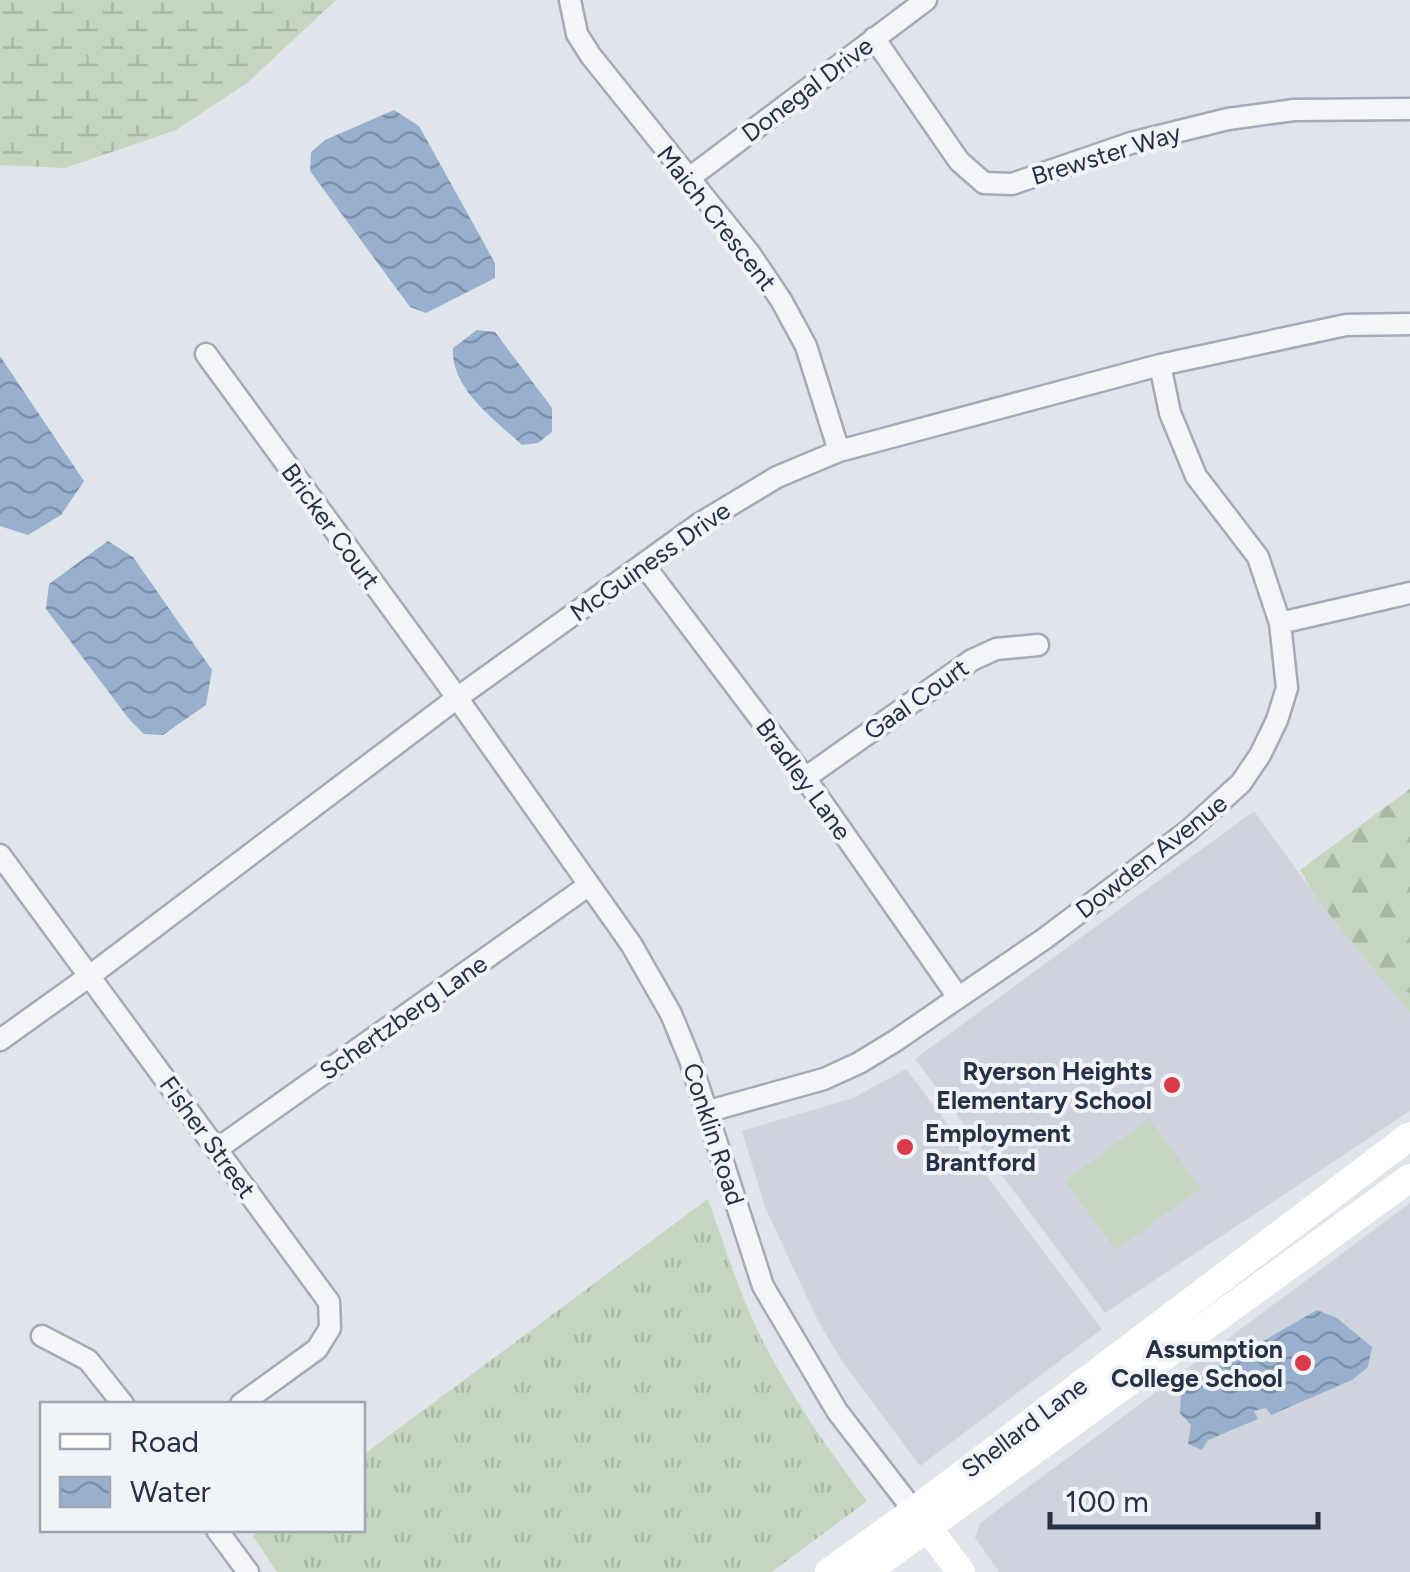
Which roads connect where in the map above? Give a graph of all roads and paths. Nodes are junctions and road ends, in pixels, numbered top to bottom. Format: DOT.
graph roads {
  1 [pos="570,0"];
  2 [pos="926,0"];
  3 [pos="874,38"];
  4 [pos="1410,109"];
  5 [pos="688,179"];
  6 [pos="1410,324"];
  7 [pos="206,354"];
  8 [pos="1160,365"];
  9 [pos="839,451"];
  10 [pos="644,565"];
  11 [pos="1410,594"];
  12 [pos="1280,623"];
  13 [pos="1038,645"];
  14 [pos="457,698"];
  15 [pos="805,778"];
  16 [pos="0,855"];
  17 [pos="588,886"];
  18 [pos="91,975"];
  19 [pos="958,997"];
  20 [pos="0,1040"];
  21 [pos="709,1111"];
  22 [pos="1410,1136"];
  23 [pos="217,1149"];
  24 [pos="1410,1178"];
  25 [pos="42,1336"];
  26 [pos="121,1402"];
  27 [pos="243,1402"];
  28 [pos="922,1519"];
  29 [pos="219,1532"];
  30 [pos="248,1572"];
  31 [pos="828,1572"];
  32 [pos="866,1572"];
  33 [pos="961,1572"];
  1 -- 5 [label="street, Maich Crescent"];
  2 -- 3 [label="street, Donegal Drive"];
  3 -- 4 [label="street, Brewster Way"];
  3 -- 5 [label="street, Donegal Drive"];
  5 -- 9 [label="street, Maich Crescent"];
  6 -- 8 [label="street, McGuiness Drive"];
  7 -- 14 [label="street, Bricker Court"];
  8 -- 9 [label="street, McGuiness Drive"];
  8 -- 12 [label="street, Dowden Avenue"];
  9 -- 10 [label="street, McGuiness Drive"];
  10 -- 14 [label="street, McGuiness Drive"];
  10 -- 15 [label="street, Bradley Lane"];
  11 -- 12 [label="street"];
  12 -- 19 [label="street, Dowden Avenue"];
  13 -- 15 [label="street, Gaal Court"];
  14 -- 17 [label="street, Conklin Road"];
  14 -- 18 [label="street, McGuiness Drive"];
  15 -- 19 [label="street, Bradley Lane"];
  16 -- 18 [label="street, Fisher Street"];
  17 -- 21 [label="street, Conklin Road"];
  17 -- 23 [label="street, Schertzberg Lane"];
  18 -- 20 [label="street, McGuiness Drive"];
  18 -- 23 [label="street, Fisher Street"];
  19 -- 21 [label="street, Dowden Avenue"];
  21 -- 28 [label="street, Conklin Road"];
  22 -- 28 [label="main road, Shellard Lane"];
  23 -- 27 [label="street, Fisher Street"];
  24 -- 28 [label="main road, Shellard Lane"];
  25 -- 26 [label="street"];
  28 -- 31 [label="main road, Shellard Lane"];
  28 -- 32 [label="main road, Shellard Lane"];
  28 -- 33 [label="main road, Conklin Road"];
  29 -- 30 [label="street"];
}
